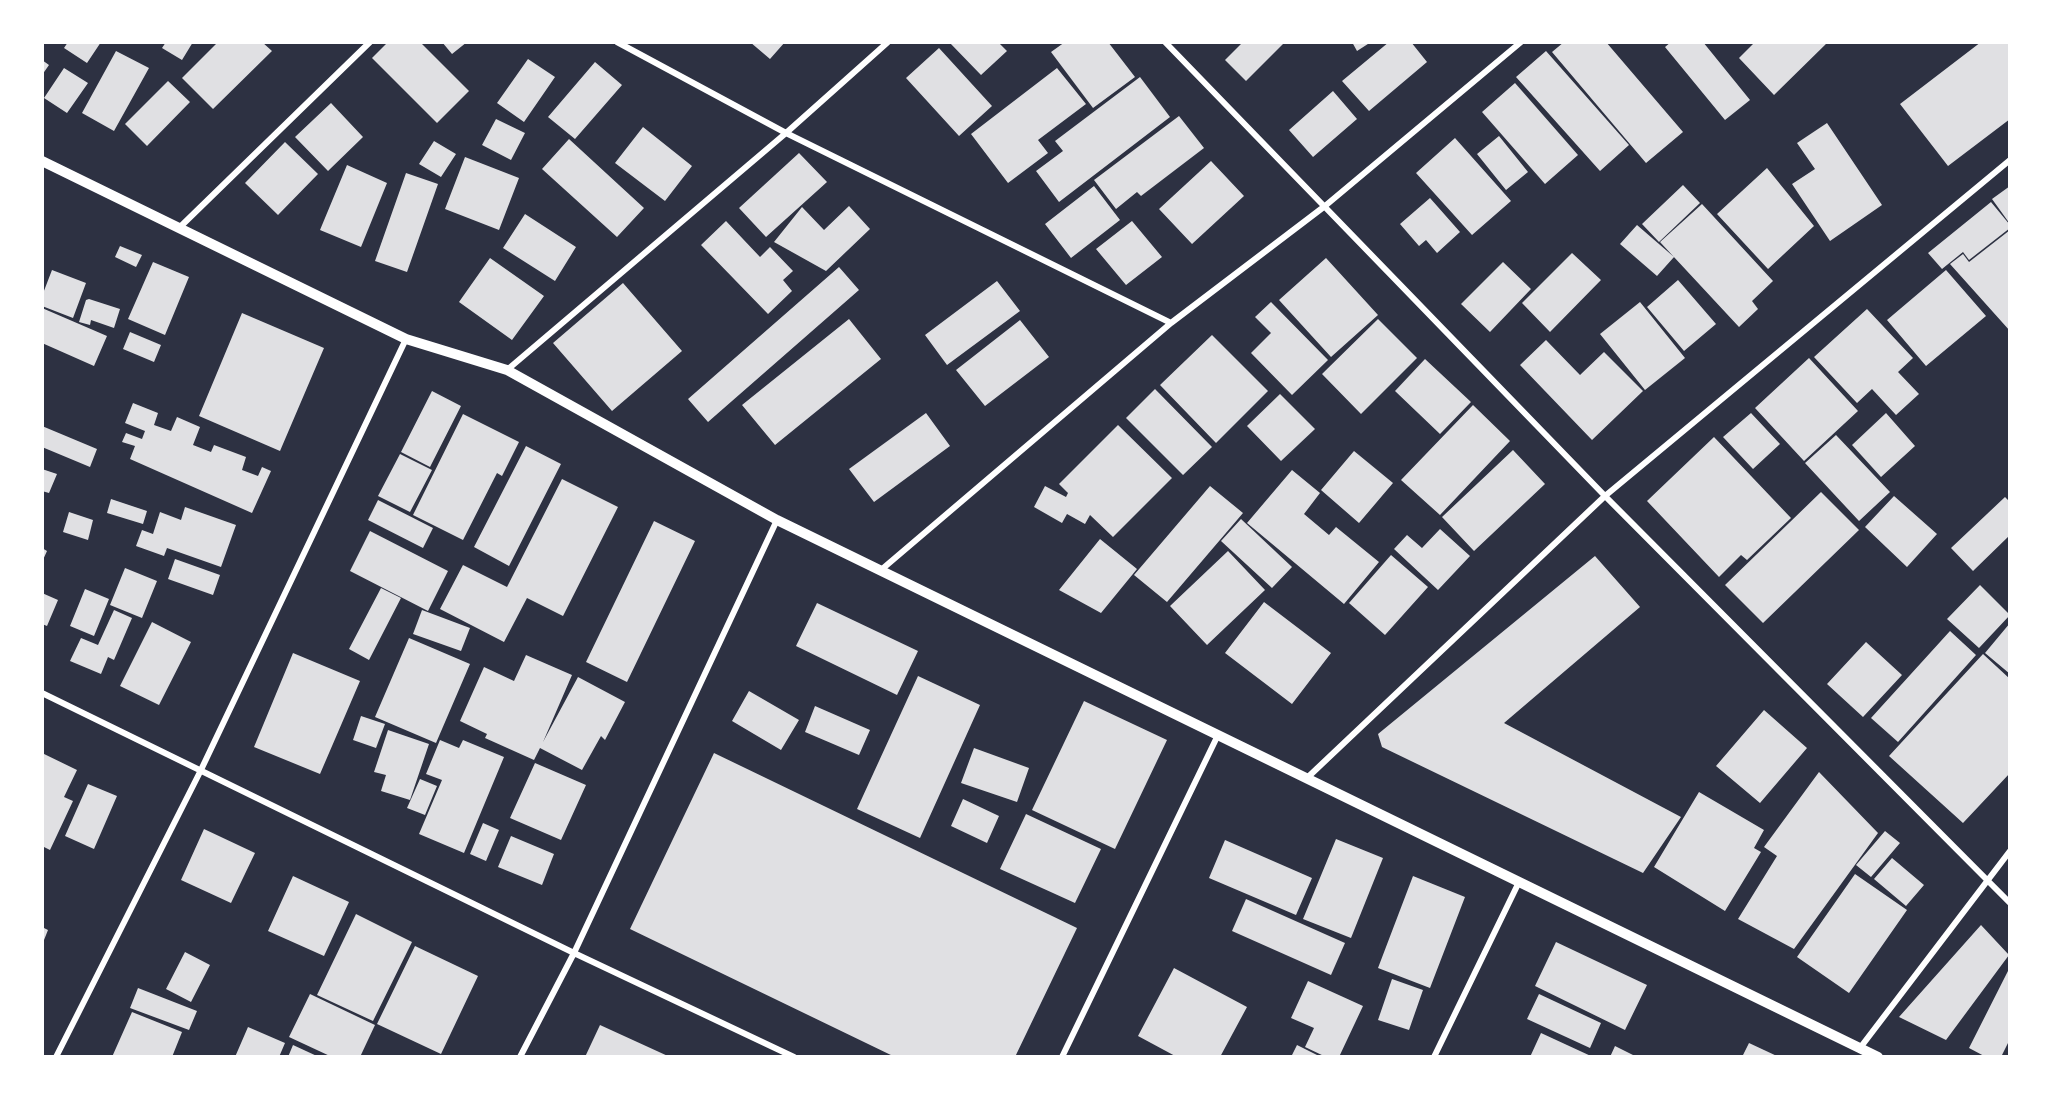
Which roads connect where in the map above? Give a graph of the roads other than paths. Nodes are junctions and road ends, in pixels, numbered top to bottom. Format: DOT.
graph roads {
  1 [pos="370,42"];
  2 [pos="617,42"];
  3 [pos="888,42"];
  4 [pos="1165,42"];
  5 [pos="1521,42"];
  6 [pos="786,133"];
  7 [pos="2010,160"];
  8 [pos="42,161"];
  9 [pos="1325,206"];
  10 [pos="179,228"];
  11 [pos="1171,323"];
  12 [pos="406,339"];
  13 [pos="507,370"];
  14 [pos="1605,496"];
  15 [pos="777,520"];
  16 [pos="881,570"];
  17 [pos="42,693"];
  18 [pos="1218,735"];
  19 [pos="200,772"];
  20 [pos="1307,778"];
  21 [pos="2010,851"];
  22 [pos="1988,880"];
  23 [pos="1519,882"];
  24 [pos="2010,903"];
  25 [pos="574,953"];
  26 [pos="1860,1048"];
  27 [pos="56,1057"];
  28 [pos="520,1057"];
  29 [pos="794,1057"];
  30 [pos="1062,1057"];
  31 [pos="1434,1057"];
  32 [pos="1878,1057"];
  1 -- 10 [label="street"];
  2 -- 6 [label="street"];
  3 -- 6 [label="street"];
  4 -- 9 [label="street"];
  5 -- 9 [label="street"];
  6 -- 11 [label="street"];
  6 -- 13 [label="street"];
  7 -- 14 [label="street"];
  8 -- 10 [label="street"];
  9 -- 11 [label="street"];
  9 -- 14 [label="street"];
  10 -- 12 [label="street"];
  11 -- 16 [label="street"];
  12 -- 13 [label="street"];
  12 -- 19 [label="street"];
  13 -- 15 [label="street"];
  14 -- 20 [label="street"];
  14 -- 22 [label="street"];
  15 -- 16 [label="street"];
  15 -- 25 [label="street"];
  16 -- 18 [label="street"];
  17 -- 19 [label="street"];
  18 -- 20 [label="street"];
  18 -- 30 [label="street"];
  19 -- 25 [label="street"];
  19 -- 27 [label="street"];
  20 -- 23 [label="street"];
  21 -- 22 [label="street"];
  22 -- 24 [label="street"];
  22 -- 26 [label="street"];
  23 -- 26 [label="street"];
  23 -- 31 [label="street"];
  25 -- 28 [label="street"];
  25 -- 29 [label="street"];
  26 -- 32 [label="street"];
}
